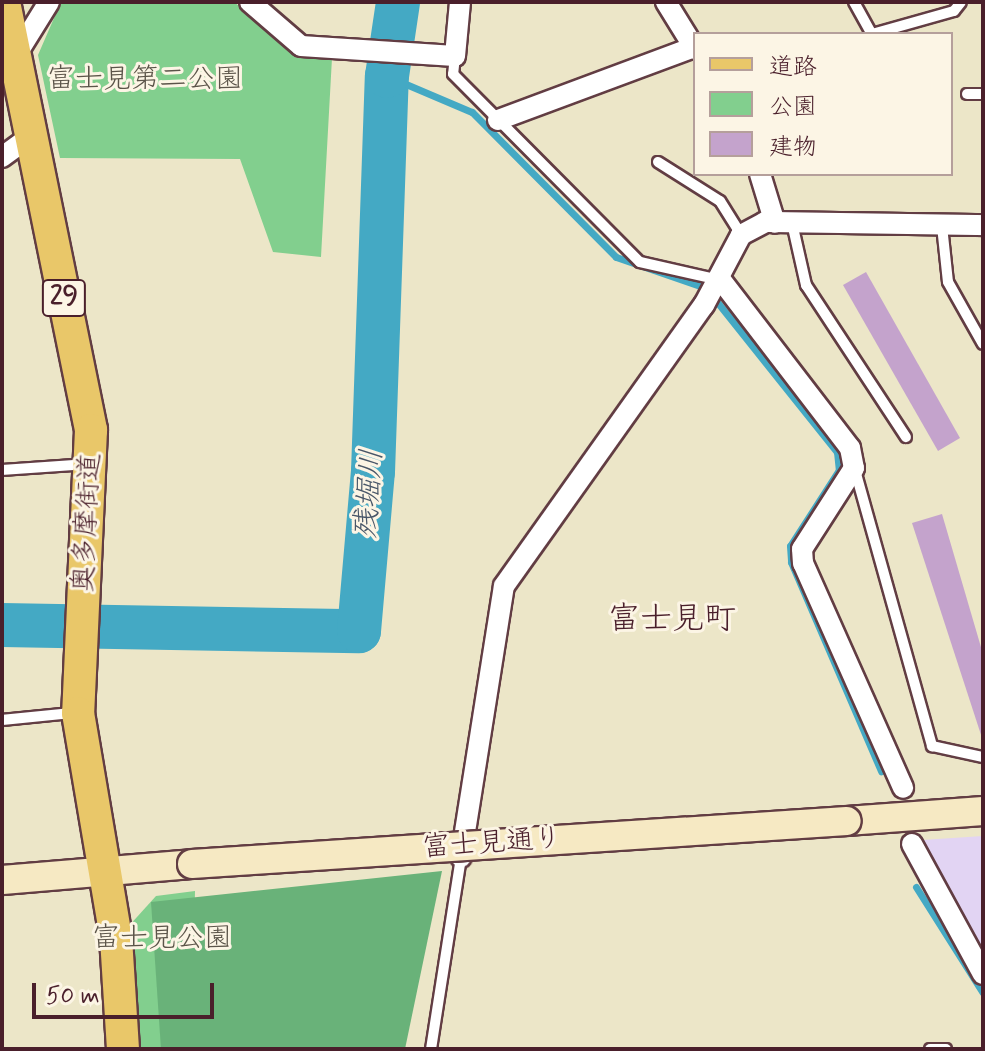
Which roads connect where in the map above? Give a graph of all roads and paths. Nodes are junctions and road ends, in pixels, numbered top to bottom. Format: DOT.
graph roads {
  1 [pos="4,2"];
  2 [pos="49,2"];
  3 [pos="250,2"];
  4 [pos="460,2"];
  5 [pos="666,2"];
  6 [pos="854,2"];
  7 [pos="961,2"];
  8 [pos="906,29"];
  9 [pos="871,32"];
  10 [pos="886,32"];
  11 [pos="693,46"];
  12 [pos="693,48"];
  13 [pos="455,56"];
  14 [pos="13,60"];
  15 [pos="967,94"];
  16 [pos="983,94"];
  17 [pos="498,120"];
  18 [pos="30,137"];
  19 [pos="2,157"];
  20 [pos="658,162"];
  21 [pos="761,176"];
  22 [pos="784,223"];
  23 [pos="983,225"];
  24 [pos="942,226"];
  25 [pos="741,235"];
  26 [pos="713,292"];
  27 [pos="983,344"];
  28 [pos="906,437"];
  29 [pos="93,463"];
  30 [pos="854,468"];
  31 [pos="2,470"];
  32 [pos="78,713"];
  33 [pos="2,720"];
  34 [pos="983,757"];
  35 [pos="903,788"];
  36 [pos="983,811"];
  37 [pos="912,844"];
  38 [pos="461,858"];
  39 [pos="105,870"];
  40 [pos="2,880"];
  41 [pos="983,974"];
  42 [pos="123,1049"];
  43 [pos="431,1049"];
  44 [pos="930,1049"];
  45 [pos="946,1049"];
  1 -- 14 [label="main road, 奥多摩街道 / 29"];
  2 -- 14 [label="street"];
  3 -- 13 [label="street"];
  4 -- 13 [label="street"];
  5 -- 11 [label="street"];
  6 -- 9 [label="lane"];
  7 -- 8 [label="lane"];
  8 -- 10 [label="lane"];
  12 -- 17 [label="street"];
  13 -- 17 [label="lane"];
  14 -- 18 [label="main road, 奥多摩街道 / 29"];
  15 -- 16 [label="lane"];
  17 -- 26 [label="lane"];
  18 -- 19 [label="street"];
  18 -- 29 [label="main road, 奥多摩街道 / 29"];
  20 -- 25 [label="lane"];
  21 -- 22 [label="street"];
  22 -- 24 [label="street"];
  22 -- 25 [label="street"];
  22 -- 28 [label="lane"];
  23 -- 24 [label="street"];
  24 -- 27 [label="lane"];
  25 -- 26 [label="street"];
  26 -- 30 [label="street"];
  26 -- 38 [label="street"];
  29 -- 31 [label="lane"];
  29 -- 32 [label="main road, 奥多摩街道 / 29"];
  30 -- 34 [label="lane"];
  30 -- 35 [label="street"];
  32 -- 33 [label="lane"];
  32 -- 39 [label="main road, 奥多摩街道 / 29"];
  36 -- 39 [label="street, 富士見通り, bridge"];
  37 -- 41 [label="street"];
  38 -- 43 [label="lane"];
  39 -- 40 [label="street, 富士見通り"];
  39 -- 42 [label="main road, 奥多摩街道 / 29"];
  44 -- 45 [label="lane"];
}
